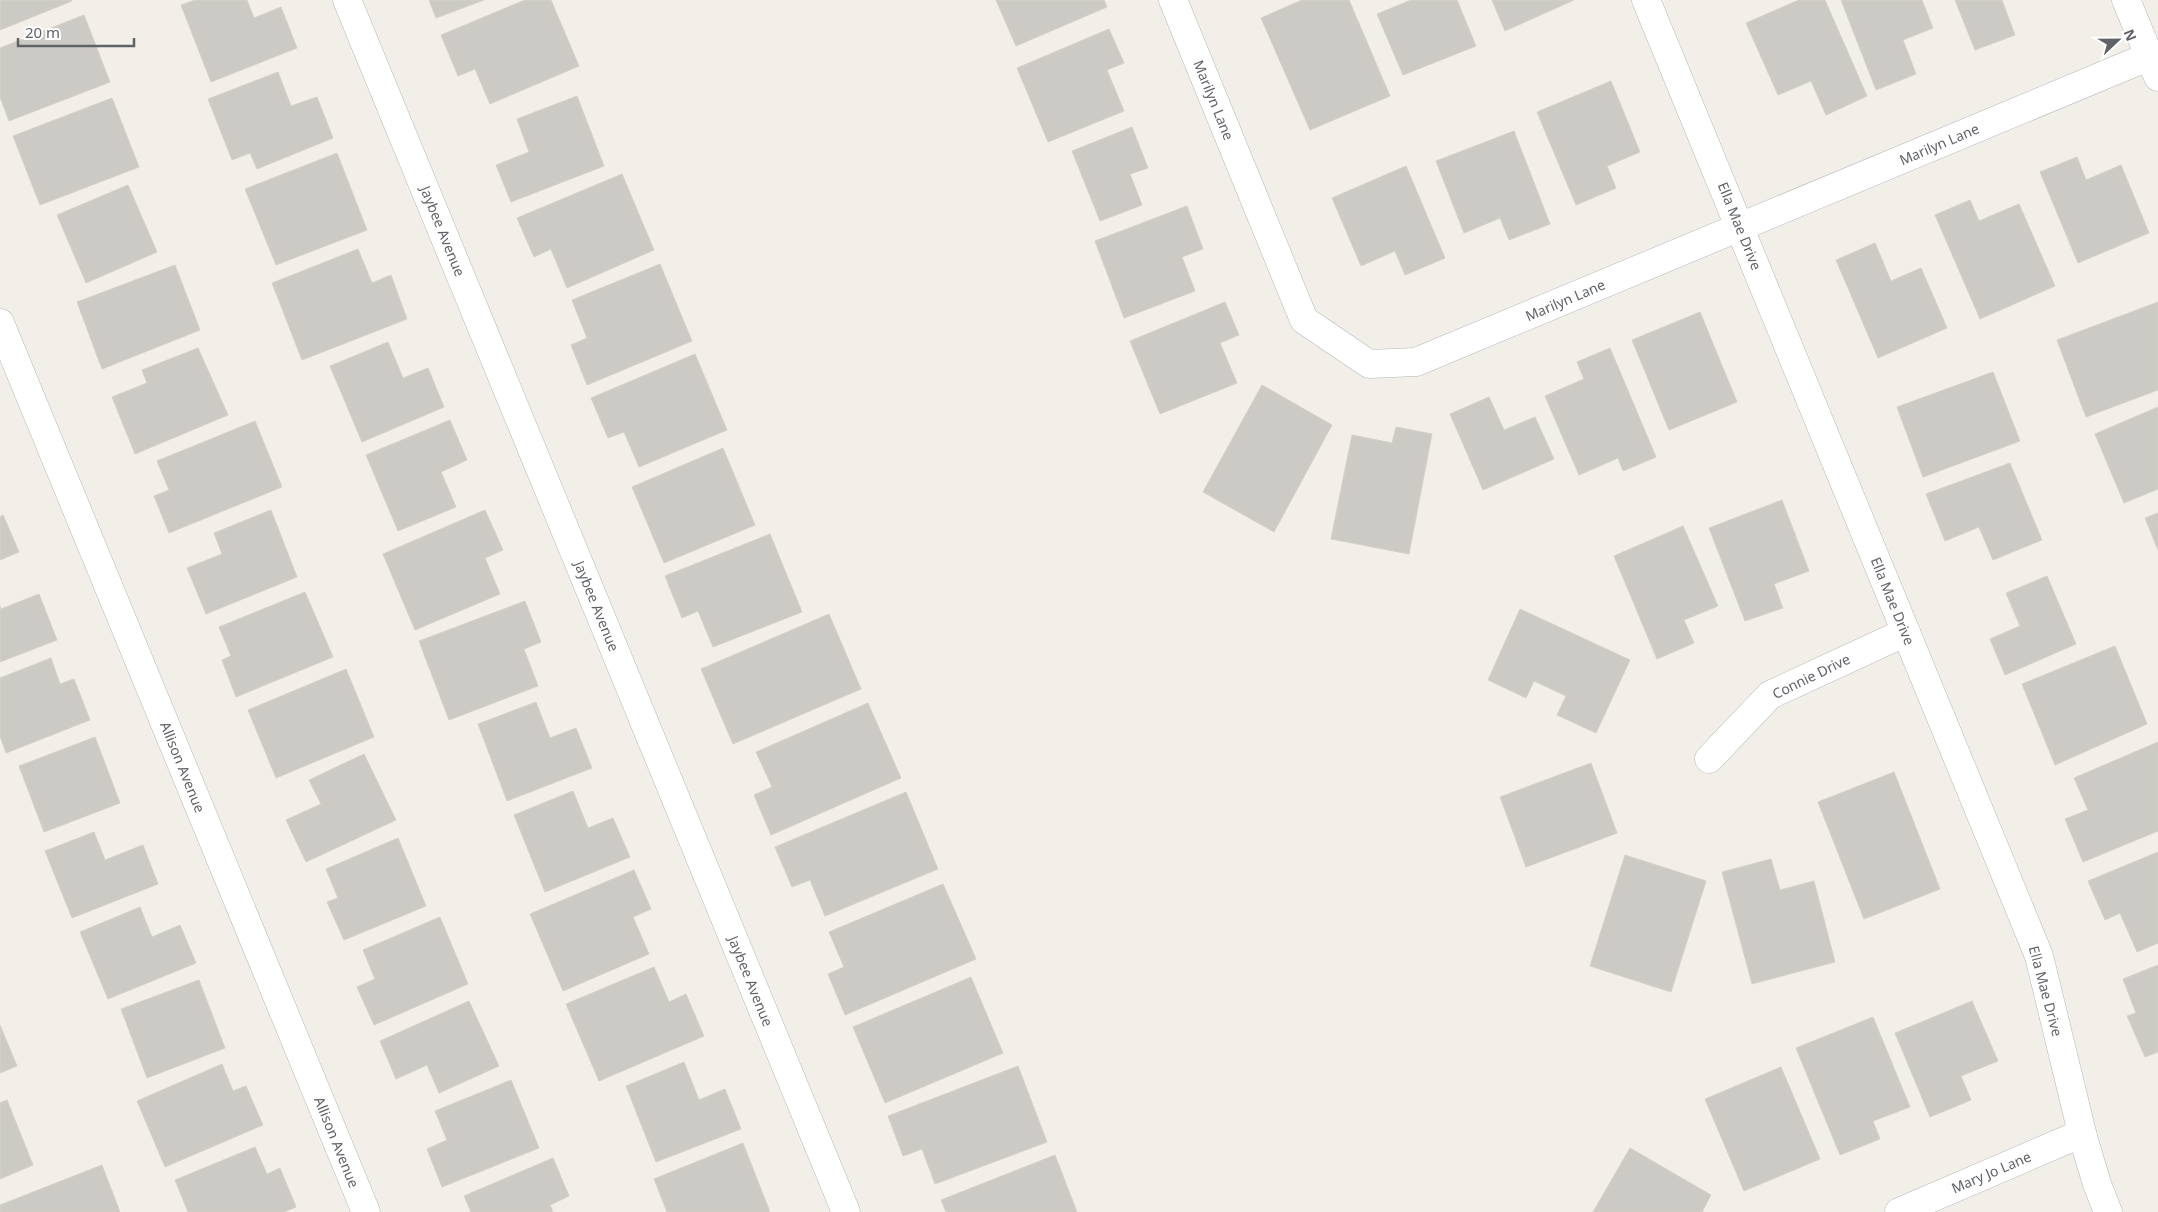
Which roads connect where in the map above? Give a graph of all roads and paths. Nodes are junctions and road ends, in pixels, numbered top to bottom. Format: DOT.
graph roads {
  1 [pos="348,0"];
  2 [pos="1173,0"];
  3 [pos="1646,0"];
  4 [pos="2126,0"];
  5 [pos="2154,67"];
  6 [pos="1740,226"];
  7 [pos="0,323"];
  8 [pos="1906,632"];
  9 [pos="1709,759"];
  10 [pos="2083,1137"];
  11 [pos="366,1212"];
  12 [pos="846,1212"];
  13 [pos="1900,1212"];
  14 [pos="2108,1212"];
  1 -- 12 [label="street, Jaybee Avenue"];
  2 -- 6 [label="street, Marilyn Lane"];
  3 -- 6 [label="street, Ella Mae Drive"];
  4 -- 5 [label="street"];
  5 -- 6 [label="street, Marilyn Lane"];
  6 -- 8 [label="street, Ella Mae Drive"];
  7 -- 11 [label="street, Allison Avenue"];
  8 -- 9 [label="street, Connie Drive"];
  8 -- 10 [label="street, Ella Mae Drive"];
  10 -- 13 [label="street, Mary Jo Lane"];
  10 -- 14 [label="street, Ella Mae Drive"];
}
